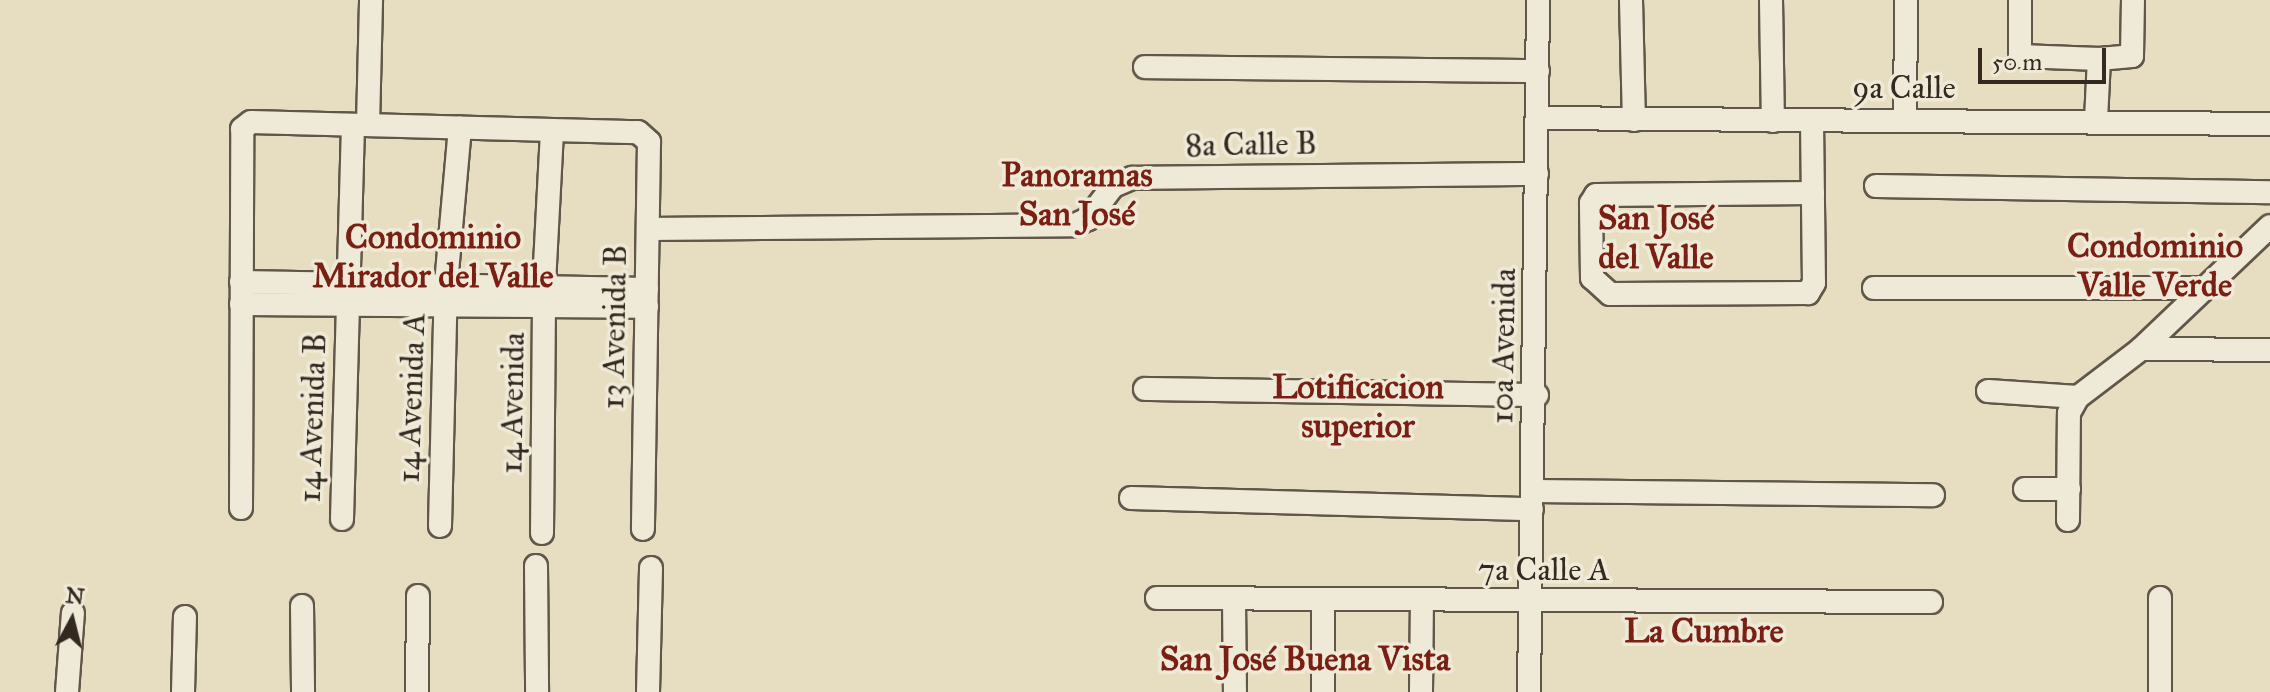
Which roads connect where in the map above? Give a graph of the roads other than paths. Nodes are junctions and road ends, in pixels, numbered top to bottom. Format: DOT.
graph roads {
  1 [pos="371,0"];
  2 [pos="1538,0"];
  3 [pos="1631,0"];
  4 [pos="1771,0"];
  5 [pos="1906,0"];
  6 [pos="2020,0"];
  7 [pos="2133,0"];
  8 [pos="2099,59"];
  9 [pos="1145,67"];
  10 [pos="1538,71"];
  11 [pos="1538,118"];
  12 [pos="1634,120"];
  13 [pos="1905,120"];
  14 [pos="2096,120"];
  15 [pos="1773,121"];
  16 [pos="1812,121"];
  17 [pos="2270,124"];
  18 [pos="361,126"];
  19 [pos="460,128"];
  20 [pos="552,131"];
  21 [pos="1537,174"];
  22 [pos="1876,186"];
  23 [pos="2270,192"];
  24 [pos="1813,193"];
  25 [pos="2270,226"];
  26 [pos="648,229"];
  27 [pos="1874,288"];
  28 [pos="2203,288"];
  29 [pos="241,293"];
  30 [pos="347,294"];
  31 [pos="446,295"];
  32 [pos="546,295"];
  33 [pos="647,298"];
  34 [pos="2141,349"];
  35 [pos="2270,350"];
  36 [pos="1145,389"];
  37 [pos="1988,391"];
  38 [pos="1537,395"];
  39 [pos="2078,397"];
  40 [pos="2025,489"];
  41 [pos="2069,489"];
  42 [pos="1933,495"];
  43 [pos="1131,498"];
  44 [pos="1533,500"];
  45 [pos="241,508"];
  46 [pos="342,519"];
  47 [pos="2068,520"];
  48 [pos="440,526"];
  49 [pos="643,529"];
  50 [pos="542,533"];
  51 [pos="536,566"];
  52 [pos="651,568"];
  53 [pos="418,596"];
  54 [pos="1157,598"];
  55 [pos="2160,598"];
  56 [pos="1323,600"];
  57 [pos="1234,601"];
  58 [pos="1422,602"];
  59 [pos="1931,602"];
  60 [pos="1530,603"];
  61 [pos="302,606"];
  62 [pos="73,613"];
  63 [pos="185,617"];
  64 [pos="67,692"];
  65 [pos="183,692"];
  66 [pos="303,692"];
  67 [pos="417,692"];
  68 [pos="537,692"];
  69 [pos="648,692"];
  70 [pos="1235,692"];
  71 [pos="1323,692"];
  72 [pos="1421,692"];
  73 [pos="1529,692"];
  74 [pos="2160,692"];
  1 -- 18 [label="street, 14 Avenida B"];
  2 -- 10 [label="street, 10a Avenida"];
  3 -- 12 [label="street"];
  4 -- 15 [label="street"];
  5 -- 13 [label="street"];
  6 -- 8 [label="street"];
  7 -- 8 [label="street"];
  8 -- 14 [label="street"];
  9 -- 10 [label="street"];
  10 -- 11 [label="street, 10a Avenida"];
  11 -- 12 [label="street, 9a Calle"];
  11 -- 21 [label="street, 10a Avenida"];
  12 -- 15 [label="street, 9a Calle"];
  13 -- 14 [label="street, 9a Calle"];
  13 -- 16 [label="street, 9a Calle"];
  14 -- 17 [label="street, 9a Calle"];
  15 -- 16 [label="street, 9a Calle"];
  16 -- 24 [label="street"];
  18 -- 19 [label="street"];
  18 -- 29 [label="street"];
  18 -- 30 [label="street, 14 Avenida B"];
  19 -- 20 [label="street"];
  19 -- 31 [label="street, 14 Avenida A"];
  20 -- 26 [label="street, 13 Avenida B"];
  20 -- 32 [label="street, 14 Avenida"];
  21 -- 26 [label="street, 8a Calle B"];
  21 -- 38 [label="street, 10a Avenida"];
  22 -- 23 [label="street"];
  24 -- 24 [label="street"];
  25 -- 28 [label="street"];
  26 -- 33 [label="street, 13 Avenida B"];
  27 -- 28 [label="street"];
  28 -- 34 [label="street"];
  29 -- 30 [label="street"];
  29 -- 45 [label="street"];
  30 -- 31 [label="street"];
  30 -- 46 [label="street, 14 Avenida B"];
  31 -- 32 [label="street"];
  31 -- 48 [label="street, 14 Avenida A"];
  32 -- 33 [label="street"];
  32 -- 50 [label="street, 14 Avenida"];
  33 -- 49 [label="street, 13 Avenida B"];
  34 -- 35 [label="street"];
  34 -- 39 [label="street"];
  36 -- 38 [label="street"];
  37 -- 39 [label="street"];
  38 -- 44 [label="street, 10a Avenida"];
  39 -- 41 [label="street"];
  40 -- 41 [label="street"];
  41 -- 47 [label="street"];
  42 -- 44 [label="street"];
  43 -- 44 [label="street"];
  44 -- 60 [label="street, 10a Avenida"];
  51 -- 68 [label="street"];
  52 -- 69 [label="street"];
  53 -- 67 [label="street"];
  54 -- 57 [label="street, 7a Calle A"];
  55 -- 74 [label="street"];
  56 -- 57 [label="street, 7a Calle A"];
  56 -- 58 [label="street, 7a Calle A"];
  56 -- 71 [label="street"];
  57 -- 70 [label="street"];
  58 -- 60 [label="street, 7a Calle A"];
  58 -- 72 [label="street"];
  59 -- 60 [label="street, 7a Calle A"];
  60 -- 73 [label="street, 10a Avenida"];
  61 -- 66 [label="street"];
  62 -- 64 [label="street"];
  63 -- 65 [label="street"];
}
